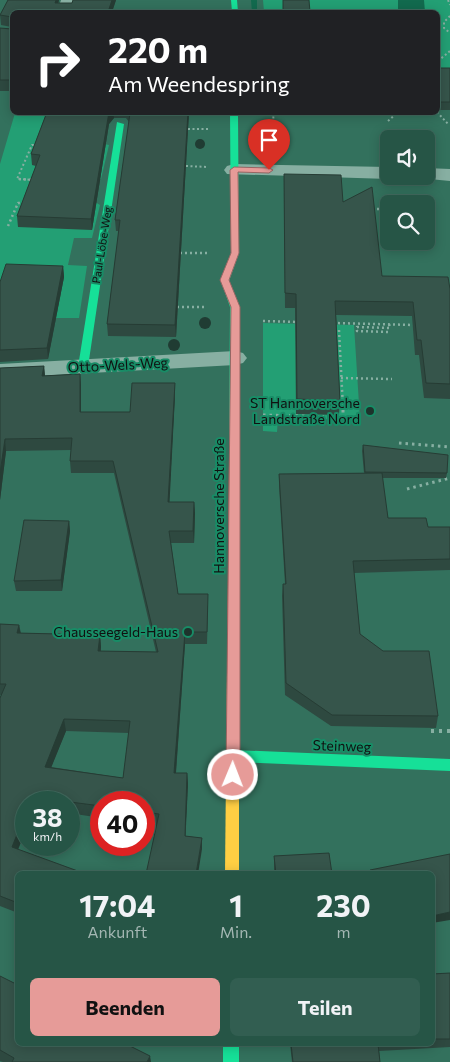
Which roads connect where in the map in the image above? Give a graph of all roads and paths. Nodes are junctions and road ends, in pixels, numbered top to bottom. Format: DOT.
graph roads {
  1 [pos="448,0"];
  2 [pos="450,5"];
  3 [pos="450,16"];
  4 [pos="450,33"];
  5 [pos="450,51"];
  6 [pos="440,59"];
  7 [pos="234,115"];
  8 [pos="273,115"];
  9 [pos="395,115"];
  10 [pos="440,115"];
  11 [pos="388,121"];
  12 [pos="120,124"];
  13 [pos="449,125"];
  14 [pos="188,129"];
  15 [pos="210,129"];
  16 [pos="40,145"];
  17 [pos="234,170"];
  18 [pos="286,170"];
  19 [pos="380,172"];
  20 [pos="435,174"];
  21 [pos="450,175"];
  22 [pos="42,180"];
  23 [pos="25,203"];
  24 [pos="370,209"];
  25 [pos="380,209"];
  26 [pos="8,226"];
  27 [pos="235,320"];
  28 [pos="303,322"];
  29 [pos="330,322"];
  30 [pos="389,324"];
  31 [pos="415,325"];
  32 [pos="339,330"];
  33 [pos="388,332"];
  34 [pos="235,358"];
  35 [pos="83,366"];
  36 [pos="0,371"];
  37 [pos="341,378"];
  38 [pos="392,379"];
  39 [pos="235,414"];
  40 [pos="398,443"];
  41 [pos="450,447"];
  42 [pos="450,478"];
  43 [pos="407,488"];
  44 [pos="233,756"];
  45 [pos="450,765"];
  46 [pos="232,871"];
  47 [pos="231,1046"];
  48 [pos="231,1062"];
  1 -- 2 [label="path"];
  3 -- 4 [label="path"];
  5 -- 6 [label="path"];
  7 -- 17 [label="street, Hannoversche Straße"];
  8 -- 18 [label="path"];
  9 -- 11 [label="path"];
  10 -- 13 [label="path"];
  12 -- 35 [label="street, Paul-Löbe-Weg"];
  14 -- 15 [label="path"];
  16 -- 22 [label="path"];
  17 -- 18 [label="street"];
  17 -- 27 [label="street, Hannoversche Straße"];
  18 -- 19 [label="street"];
  20 -- 21 [label="street"];
  23 -- 26 [label="path"];
  24 -- 25 [label="path"];
  27 -- 28 [label="path"];
  27 -- 34 [label="street, Hannoversche Straße"];
  29 -- 30 [label="path"];
  30 -- 31 [label="path"];
  30 -- 33 [label="path"];
  32 -- 37 [label="path"];
  34 -- 35 [label="street, Otto-Wels-Weg"];
  34 -- 39 [label="street, Hannoversche Straße"];
  35 -- 36 [label="street, Otto-Wels-Weg"];
  37 -- 38 [label="path"];
  37 -- 39 [label="path"];
  39 -- 44 [label="street, Hannoversche Straße"];
  40 -- 41 [label="path"];
  42 -- 43 [label="path"];
  44 -- 45 [label="street, Steinweg"];
  44 -- 46 [label="street, Hannoversche Straße"];
  47 -- 48 [label="street"];
}
